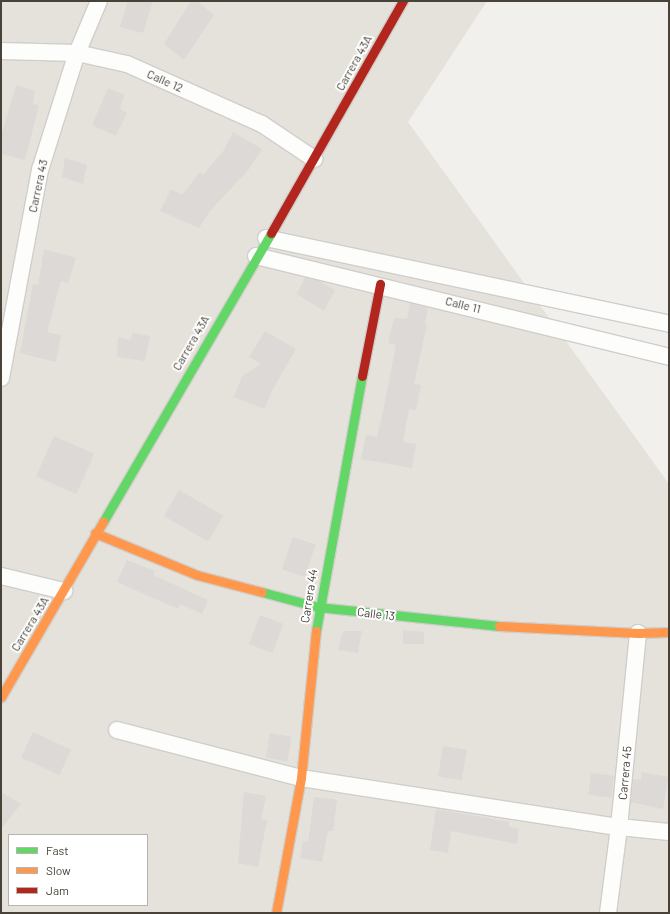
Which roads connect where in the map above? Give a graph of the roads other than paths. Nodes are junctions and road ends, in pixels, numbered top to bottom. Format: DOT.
graph roads {
  1 [pos="99,1"];
  2 [pos="403,1"];
  3 [pos="1,51"];
  4 [pos="77,53"];
  5 [pos="314,159"];
  6 [pos="266,238"];
  7 [pos="256,256"];
  8 [pos="380,284"];
  9 [pos="669,324"];
  10 [pos="669,357"];
  11 [pos="1,378"];
  12 [pos="95,533"];
  13 [pos="1,576"];
  14 [pos="64,591"];
  15 [pos="318,607"];
  16 [pos="669,632"];
  17 [pos="638,633"];
  18 [pos="1,697"];
  19 [pos="117,730"];
  20 [pos="301,778"];
  21 [pos="620,828"];
  22 [pos="669,832"];
  23 [pos="276,913"];
  24 [pos="608,913"];
  1 -- 4 [label="street, Carrera 43"];
  2 -- 5 [label="street, Carrera 43A"];
  3 -- 4 [label="street, Calle 12"];
  4 -- 5 [label="street, Calle 12"];
  4 -- 11 [label="street, Carrera 43"];
  5 -- 6 [label="street, Carrera 43A"];
  6 -- 7 [label="street, Carrera 43A"];
  6 -- 9 [label="street"];
  7 -- 8 [label="street, Calle 11"];
  7 -- 12 [label="street, Carrera 43A"];
  8 -- 10 [label="street, Calle 11"];
  8 -- 15 [label="street, Carrera 44"];
  12 -- 14 [label="street, Carrera 43A"];
  12 -- 15 [label="street, Calle 13"];
  13 -- 14 [label="street"];
  14 -- 18 [label="street, Carrera 43A"];
  15 -- 17 [label="street, Calle 13"];
  15 -- 20 [label="street, Carrera 44"];
  16 -- 17 [label="street, Calle 13"];
  17 -- 21 [label="street, Carrera 45"];
  19 -- 20 [label="street"];
  20 -- 21 [label="street"];
  20 -- 23 [label="street, Carrera 44"];
  21 -- 22 [label="street"];
  21 -- 24 [label="street, Carrera 45"];
}
